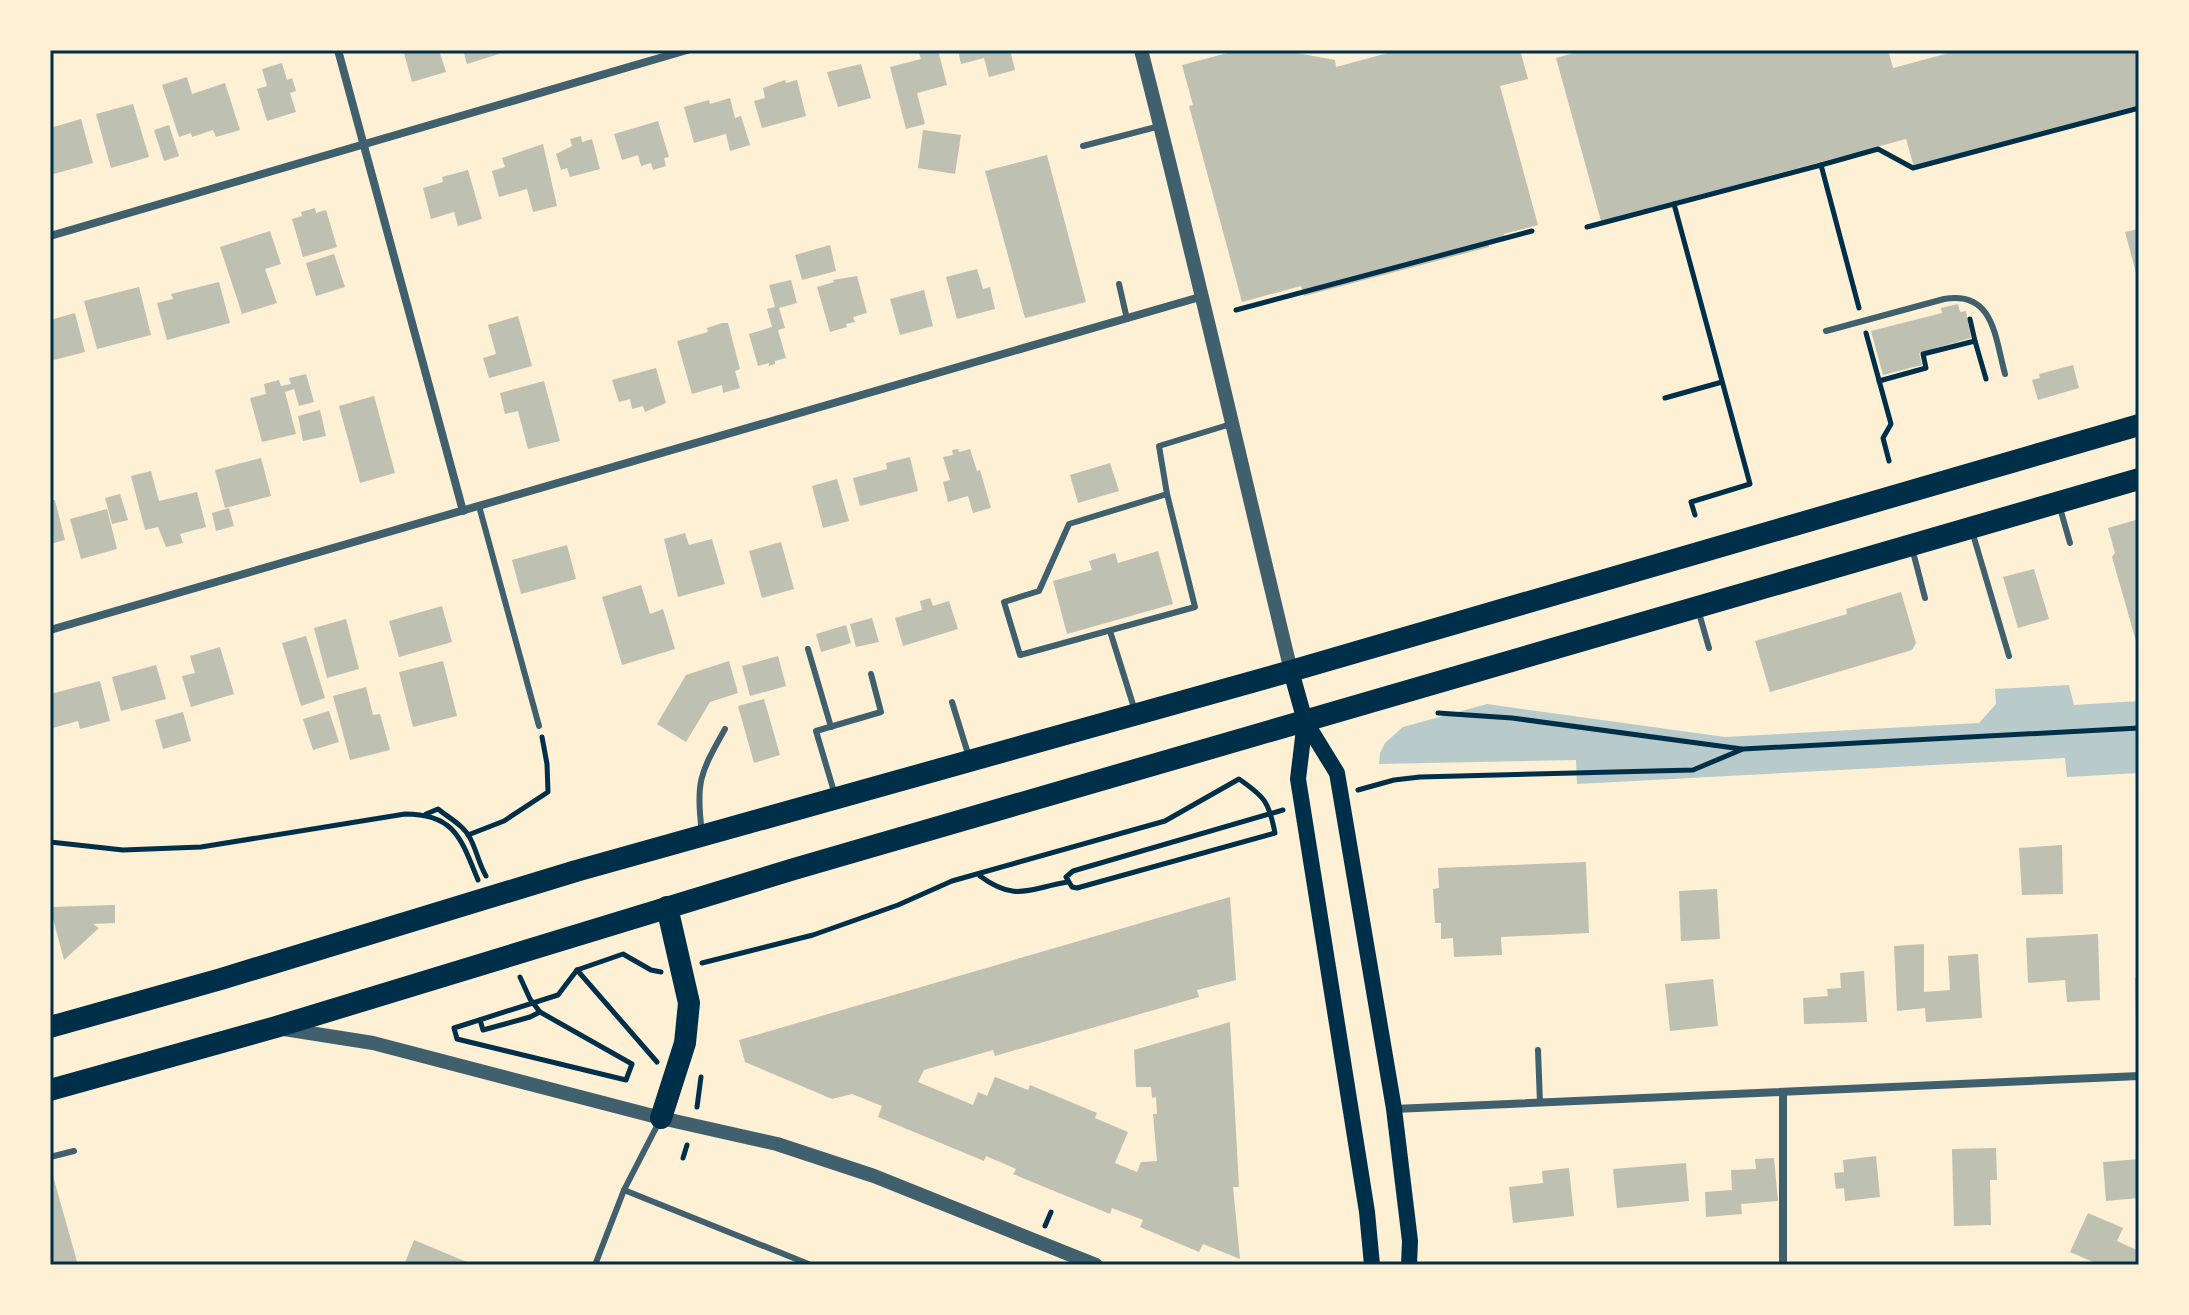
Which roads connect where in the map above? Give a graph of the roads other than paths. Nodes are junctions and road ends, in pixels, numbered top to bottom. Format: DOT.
graph roads {
  1 [pos="338,50"];
  2 [pos="687,50"];
  3 [pos="1141,50"];
  4 [pos="1160,126"];
  5 [pos="364,145"];
  6 [pos="1083,146"];
  7 [pos="50,236"];
  8 [pos="1119,284"];
  9 [pos="1200,297"];
  10 [pos="1127,319"];
  11 [pos="1826,331"];
  12 [pos="2005,374"];
  13 [pos="1231,424"];
  14 [pos="2139,425"];
  15 [pos="2139,479"];
  16 [pos="1167,494"];
  17 [pos="2058,502"];
  18 [pos="479,506"];
  19 [pos="463,511"];
  20 [pos="1971,528"];
  21 [pos="2070,543"];
  22 [pos="1911,545"];
  23 [pos="1925,598"];
  24 [pos="1697,606"];
  25 [pos="50,630"];
  26 [pos="1110,631"];
  27 [pos="1709,648"];
  28 [pos="808,649"];
  29 [pos="2009,656"];
  30 [pos="1291,671"];
  31 [pos="871,674"];
  32 [pos="952,702"];
  33 [pos="1136,715"];
  34 [pos="1305,721"];
  35 [pos="539,726"];
  36 [pos="831,727"];
  37 [pos="725,729"];
  38 [pos="970,761"];
  39 [pos="836,798"];
  40 [pos="703,835"];
  41 [pos="667,907"];
  42 [pos="50,1027"];
  43 [pos="276,1027"];
  44 [pos="1538,1050"];
  45 [pos="2139,1076"];
  46 [pos="50,1090"];
  47 [pos="1783,1092"];
  48 [pos="1540,1103"];
  49 [pos="1394,1109"];
  50 [pos="661,1118"];
  51 [pos="74,1151"];
  52 [pos="50,1157"];
  53 [pos="624,1190"];
  54 [pos="595,1265"];
  55 [pos="811,1265"];
  56 [pos="1096,1265"];
  57 [pos="1372,1265"];
  58 [pos="1409,1265"];
  59 [pos="1783,1265"];
  1 -- 5 [label="street"];
  2 -- 5 [label="street"];
  3 -- 4 [label="street"];
  4 -- 6 [label="lane"];
  4 -- 9 [label="street"];
  5 -- 7 [label="street"];
  5 -- 19 [label="street"];
  8 -- 10 [label="lane"];
  9 -- 10 [label="street"];
  9 -- 13 [label="street"];
  10 -- 18 [label="street"];
  11 -- 12 [label="lane"];
  13 -- 16 [label="lane"];
  13 -- 30 [label="street"];
  14 -- 30 [label="highway"];
  15 -- 17 [label="highway"];
  16 -- 26 [label="lane"];
  16 -- 26 [label="lane"];
  17 -- 20 [label="highway"];
  17 -- 21 [label="lane"];
  18 -- 19 [label="street"];
  18 -- 35 [label="lane"];
  19 -- 25 [label="street"];
  20 -- 22 [label="highway"];
  20 -- 29 [label="lane"];
  22 -- 23 [label="lane"];
  22 -- 24 [label="highway"];
  24 -- 27 [label="lane"];
  24 -- 34 [label="highway"];
  26 -- 33 [label="lane"];
  28 -- 36 [label="lane"];
  30 -- 33 [label="highway"];
  30 -- 34 [label="main road"];
  31 -- 36 [label="lane"];
  32 -- 38 [label="lane"];
  33 -- 38 [label="highway"];
  34 -- 41 [label="highway"];
  34 -- 49 [label="main road"];
  34 -- 57 [label="main road"];
  36 -- 39 [label="lane"];
  37 -- 40 [label="lane"];
  38 -- 39 [label="highway"];
  39 -- 40 [label="highway"];
  40 -- 42 [label="highway"];
  41 -- 43 [label="highway"];
  41 -- 50 [label="highway"];
  43 -- 46 [label="highway"];
  43 -- 50 [label="street"];
  44 -- 48 [label="lane"];
  45 -- 47 [label="street"];
  47 -- 48 [label="street"];
  47 -- 59 [label="street"];
  48 -- 49 [label="street"];
  49 -- 58 [label="main road"];
  50 -- 53 [label="lane"];
  50 -- 56 [label="street"];
  51 -- 52 [label="lane"];
  53 -- 54 [label="lane"];
  53 -- 55 [label="lane"];
}
